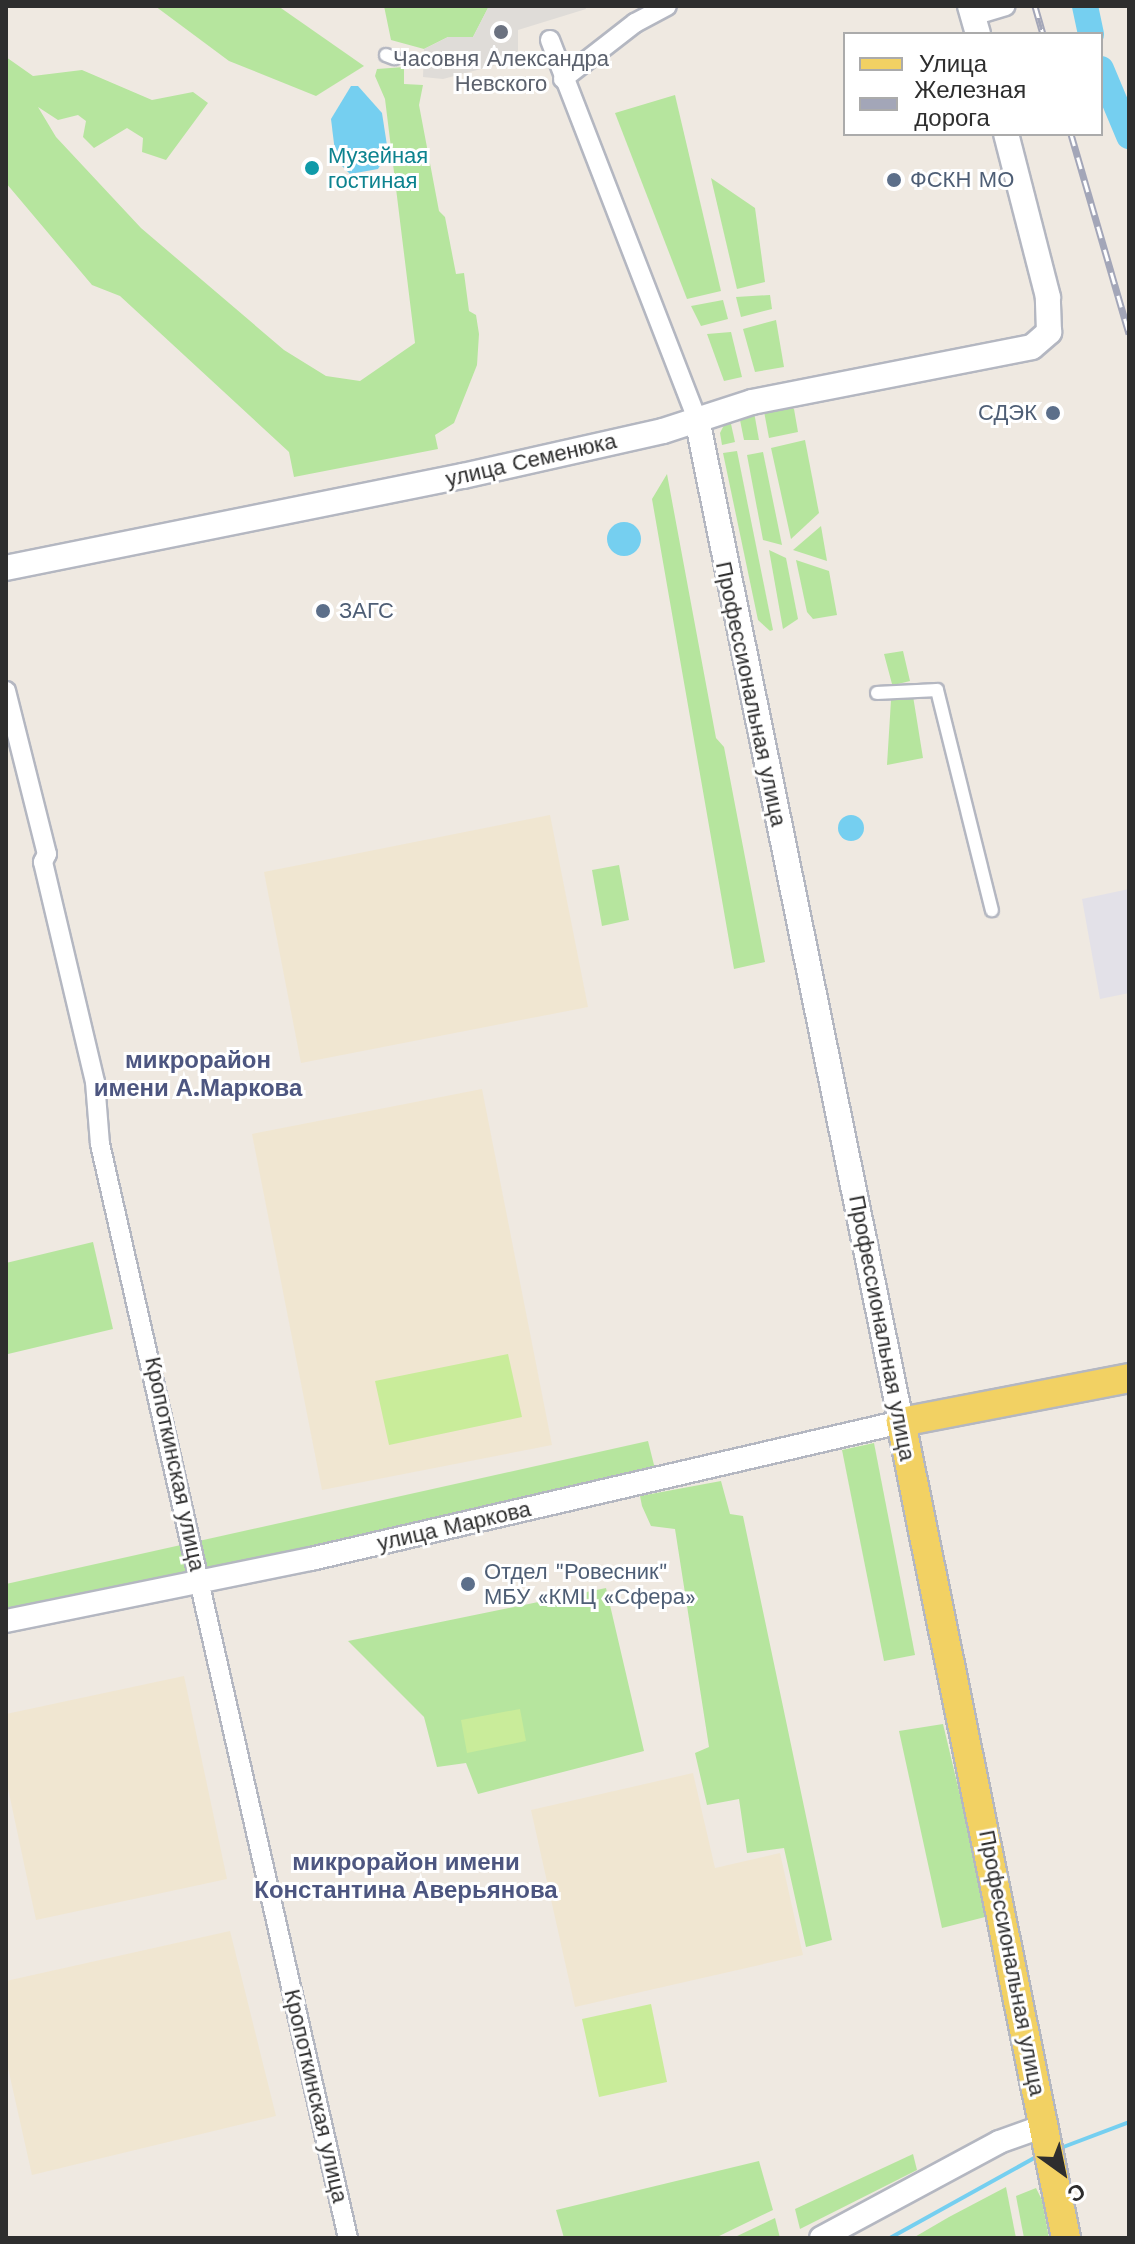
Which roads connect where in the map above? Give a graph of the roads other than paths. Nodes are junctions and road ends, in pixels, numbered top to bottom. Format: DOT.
graph roads {
  1 [pos="667,6"];
  2 [pos="1006,6"];
  3 [pos="974,19"];
  4 [pos="550,40"];
  5 [pos="563,79"];
  6 [pos="1007,136"];
  7 [pos="697,419"];
  8 [pos="6,568"];
  9 [pos="6,691"];
  10 [pos="877,693"];
  11 [pos="992,910"];
  12 [pos="1129,1378"];
  13 [pos="901,1422"];
  14 [pos="200,1578"];
  15 [pos="6,1621"];
  16 [pos="1048,2144"];
  17 [pos="348,2238"];
  18 [pos="821,2238"];
  19 [pos="1066,2238"];
  1 -- 5 [label="street"];
  2 -- 3 [label="street"];
  4 -- 5 [label="street"];
  5 -- 7 [label="street"];
  6 -- 7 [label="main road, улица Семенюка"];
  7 -- 8 [label="main road, улица Семенюка"];
  7 -- 13 [label="main road, Профессиональная улица"];
  9 -- 14 [label="street, Кропоткинская улица"];
  10 -- 11 [label="street"];
  12 -- 13 [label="main road"];
  13 -- 14 [label="street, улица Маркова"];
  13 -- 16 [label="main road, Профессиональная улица"];
  14 -- 15 [label="street, улица Маркова"];
  14 -- 17 [label="street, Кропоткинская улица"];
  16 -- 18 [label="street"];
  16 -- 19 [label="main road, Профессиональная улица"];
}
